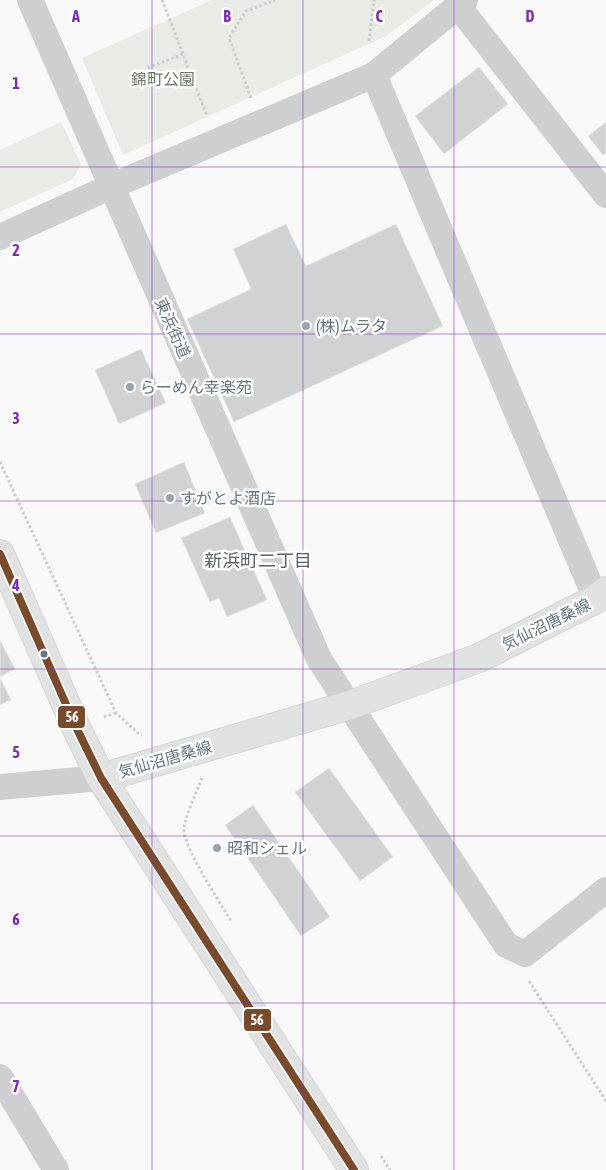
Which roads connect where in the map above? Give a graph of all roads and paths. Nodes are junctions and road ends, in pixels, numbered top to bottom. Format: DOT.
graph roads {
  1 [pos="30,0"];
  2 [pos="162,0"];
  3 [pos="275,0"];
  4 [pos="461,3"];
  5 [pos="183,54"];
  6 [pos="148,68"];
  7 [pos="374,75"];
  8 [pos="251,98"];
  9 [pos="208,117"];
  10 [pos="112,186"];
  11 [pos="606,195"];
  12 [pos="0,237"];
  13 [pos="0,462"];
  14 [pos="0,554"];
  15 [pos="601,595"];
  16 [pos="350,705"];
  17 [pos="146,736"];
  18 [pos="206,772"];
  19 [pos="101,778"];
  20 [pos="0,787"];
  21 [pos="606,890"];
  22 [pos="232,923"];
  23 [pos="506,945"];
  24 [pos="0,1077"];
  25 [pos="606,1101"];
  26 [pos="380,1153"];
  27 [pos="56,1170"];
  28 [pos="354,1170"];
  29 [pos="390,1170"];
  1 -- 10 [label="street, 東浜街道"];
  2 -- 5 [label="path"];
  3 -- 8 [label="path"];
  4 -- 7 [label="street"];
  4 -- 11 [label="street"];
  5 -- 6 [label="path"];
  5 -- 9 [label="path"];
  7 -- 10 [label="street"];
  7 -- 15 [label="street"];
  10 -- 12 [label="street"];
  10 -- 16 [label="street, 東浜街道"];
  13 -- 17 [label="path"];
  14 -- 19 [label="main road"];
  15 -- 16 [label="main road, 気仙沼唐桑線"];
  16 -- 19 [label="main road, 気仙沼唐桑線"];
  16 -- 23 [label="street, 東浜街道"];
  18 -- 22 [label="path"];
  19 -- 20 [label="street"];
  19 -- 28 [label="main road, 気仙沼唐桑線"];
  21 -- 23 [label="street"];
  23 -- 25 [label="path"];
  24 -- 27 [label="street"];
  26 -- 29 [label="path"];
}
